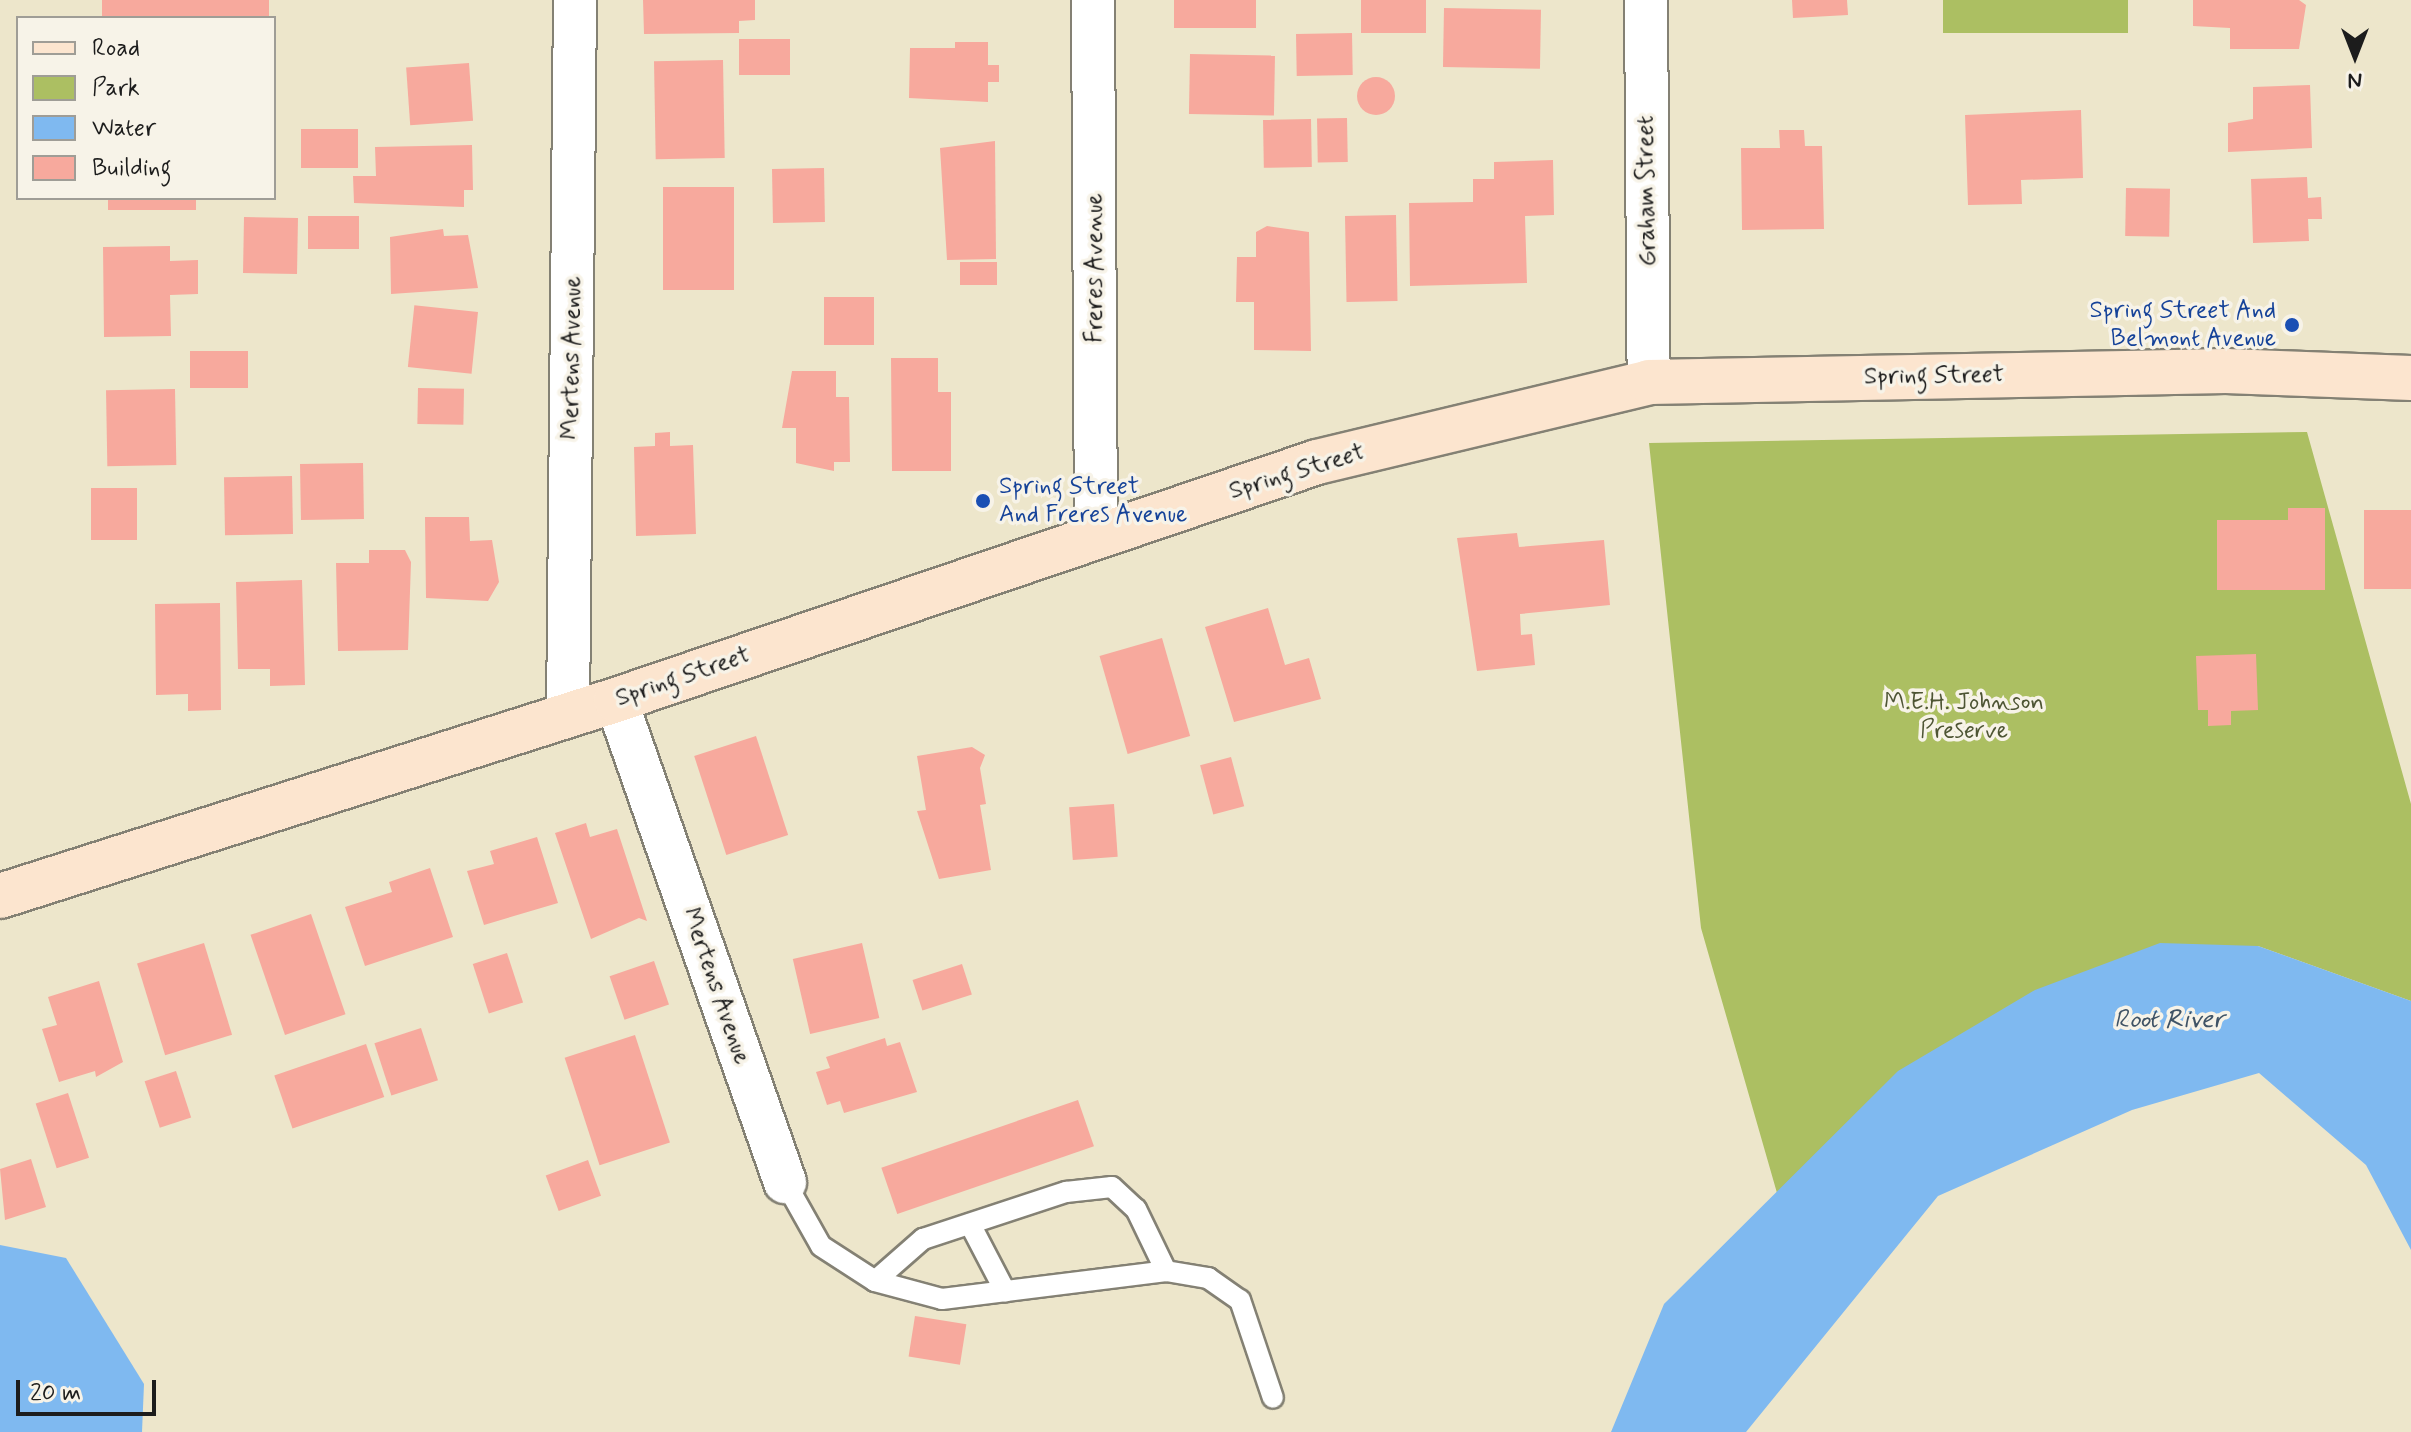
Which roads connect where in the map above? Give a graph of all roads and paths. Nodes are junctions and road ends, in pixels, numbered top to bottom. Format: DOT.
graph roads {
  1 [pos="575,0"];
  2 [pos="1093,0"];
  3 [pos="1646,0"];
  4 [pos="2411,378"];
  5 [pos="1649,382"];
  6 [pos="1096,536"];
  7 [pos="616,700"];
  8 [pos="568,715"];
  9 [pos="0,896"];
  10 [pos="785,1182"];
  11 [pos="970,1224"];
  12 [pos="1166,1271"];
  13 [pos="875,1281"];
  14 [pos="1005,1291"];
  15 [pos="1273,1398"];
  1 -- 8 [label="street, Mertens Avenue"];
  2 -- 6 [label="street, Freres Avenue"];
  3 -- 5 [label="street, Graham Street"];
  4 -- 5 [label="main road, Spring Street"];
  5 -- 6 [label="main road, Spring Street"];
  6 -- 7 [label="main road, Spring Street"];
  7 -- 8 [label="main road, Spring Street"];
  7 -- 10 [label="street, Mertens Avenue"];
  8 -- 9 [label="main road, Spring Street"];
  10 -- 13 [label="lane"];
  11 -- 12 [label="lane"];
  11 -- 13 [label="lane"];
  11 -- 14 [label="lane"];
  12 -- 14 [label="lane"];
  12 -- 15 [label="lane"];
  13 -- 14 [label="lane"];
}
